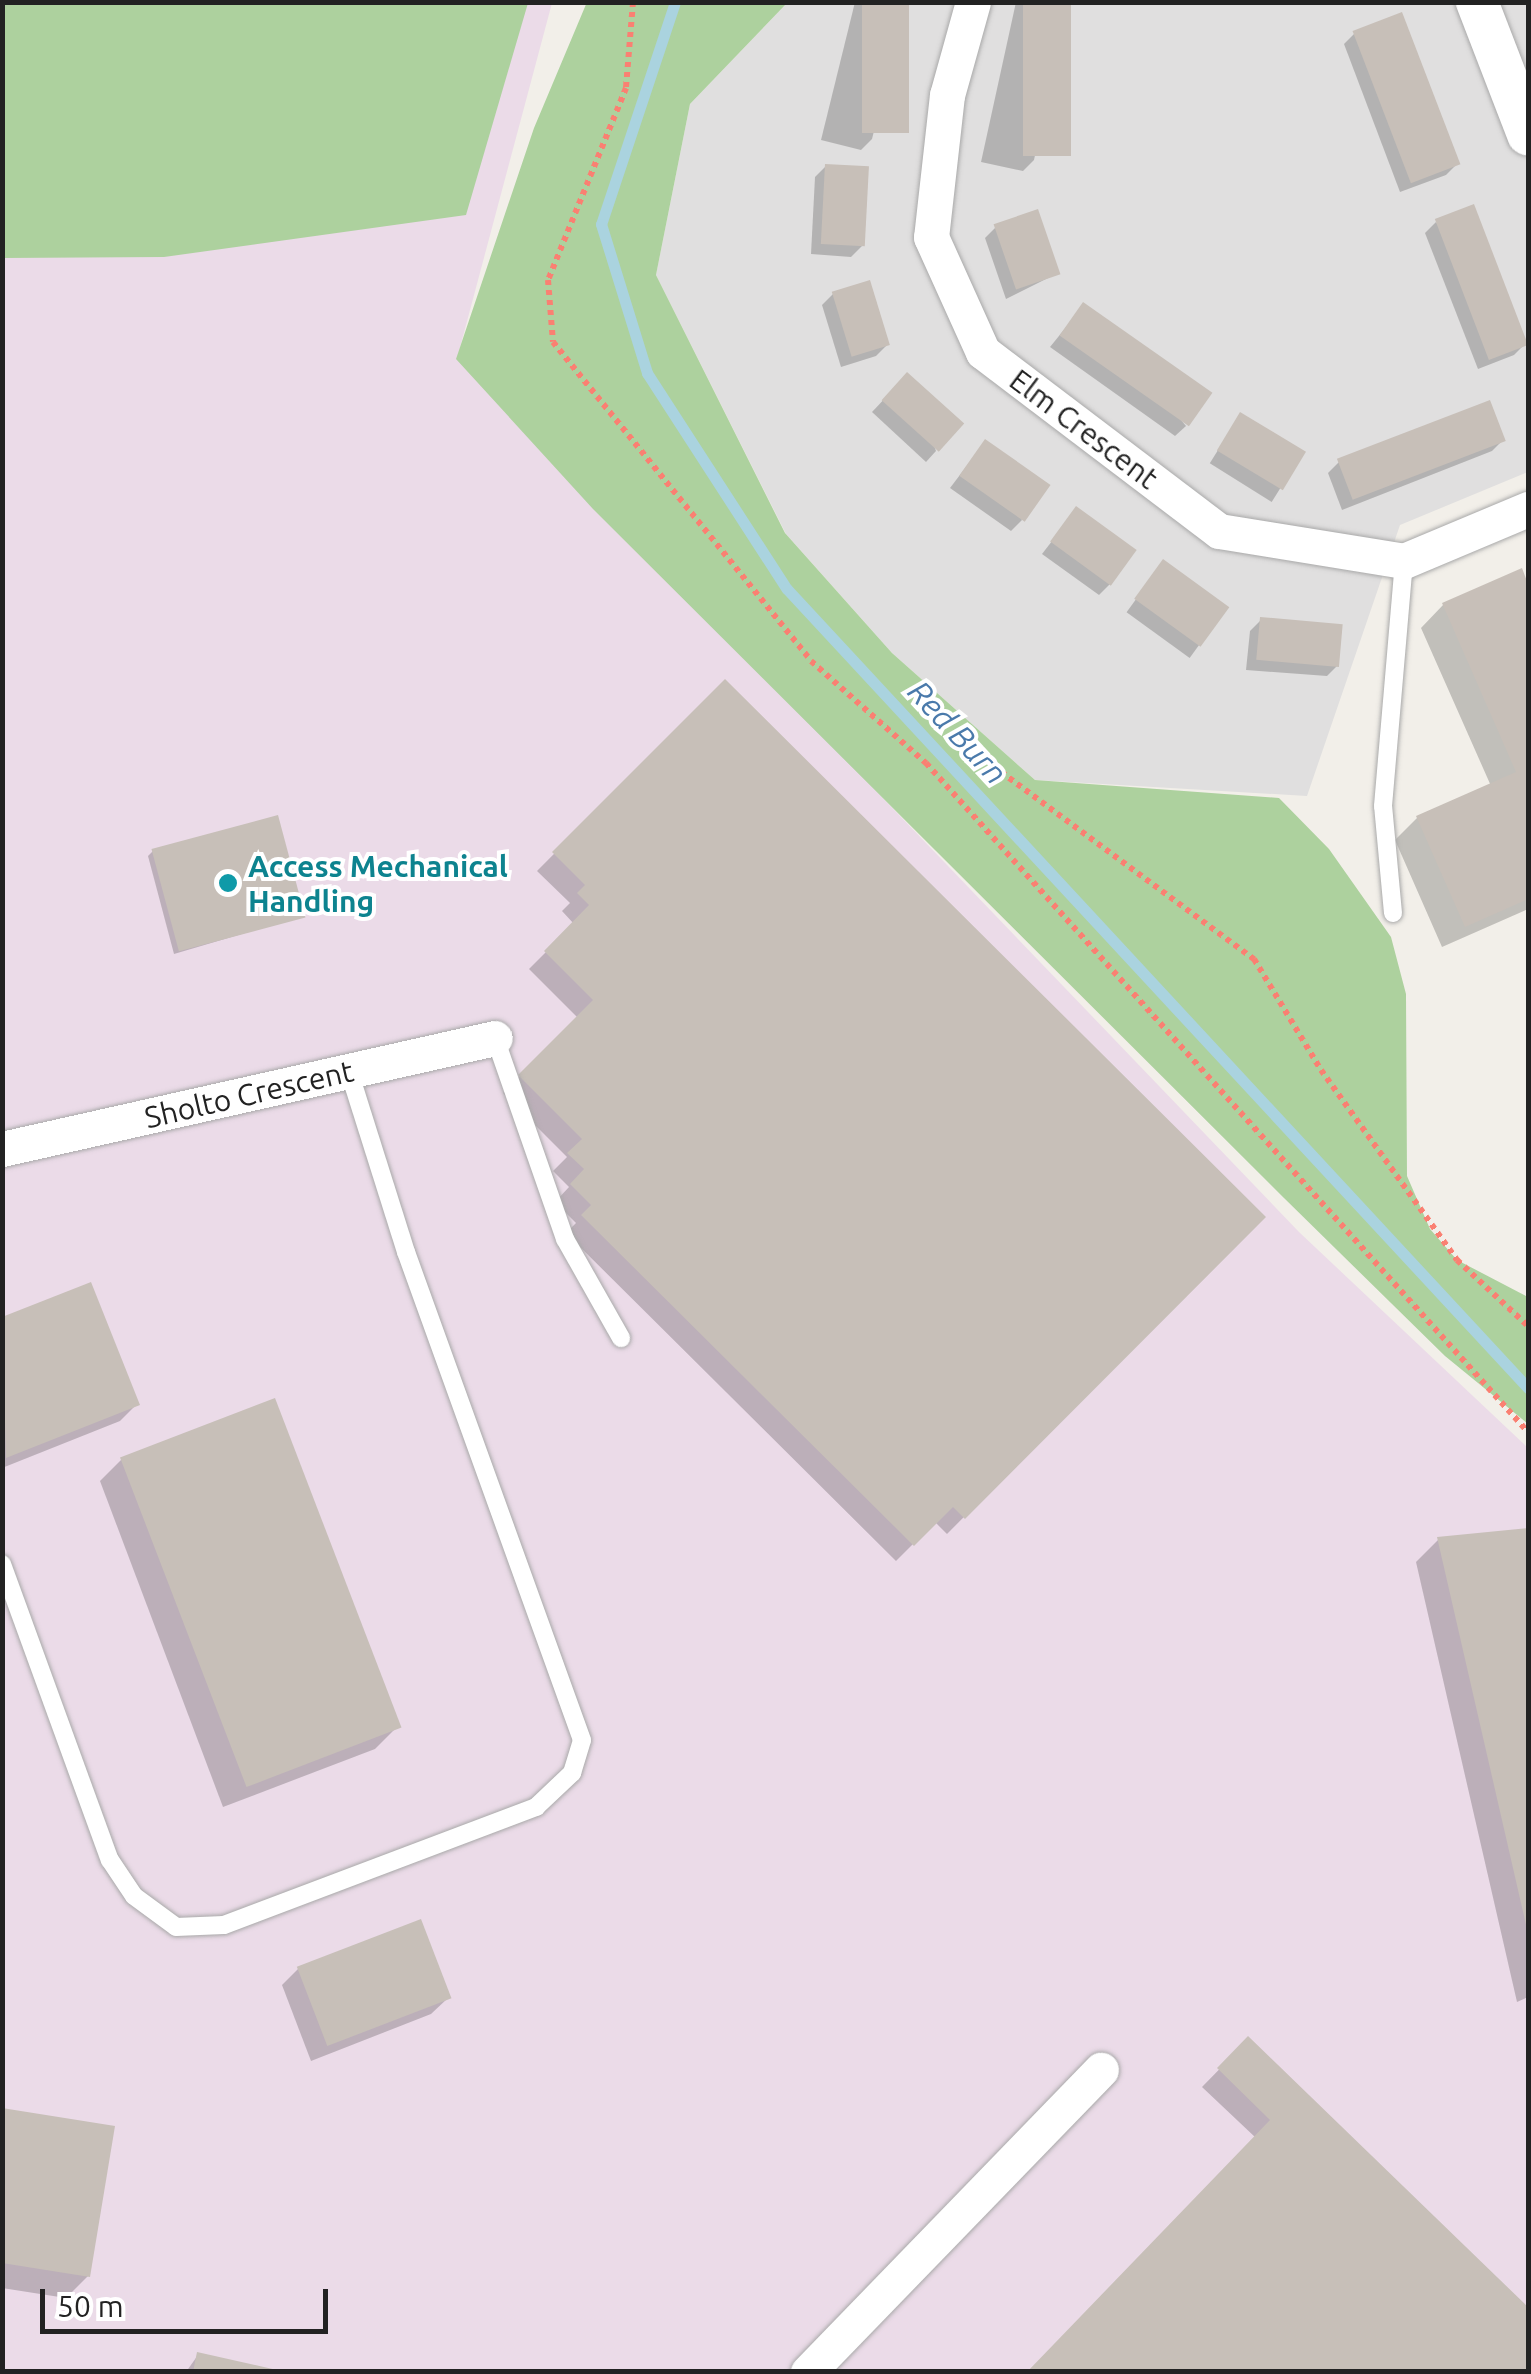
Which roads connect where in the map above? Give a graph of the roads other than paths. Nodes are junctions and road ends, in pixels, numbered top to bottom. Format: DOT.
graph roads {
  1 [pos="973,2"];
  2 [pos="1477,2"];
  3 [pos="1528,134"];
  4 [pos="1528,509"];
  5 [pos="1404,561"];
  6 [pos="1393,913"];
  7 [pos="494,1038"];
  8 [pos="349,1071"];
  9 [pos="2,1150"];
  10 [pos="621,1338"];
  11 [pos="2,1564"];
  12 [pos="1101,2070"];
  13 [pos="808,2372"];
  1 -- 5 [label="street, Elm Crescent"];
  2 -- 3 [label="street"];
  4 -- 5 [label="street"];
  5 -- 6 [label="lane"];
  7 -- 8 [label="street, Sholto Crescent"];
  7 -- 10 [label="lane"];
  8 -- 9 [label="street, Sholto Crescent"];
  8 -- 11 [label="lane"];
  12 -- 13 [label="street"];
}
